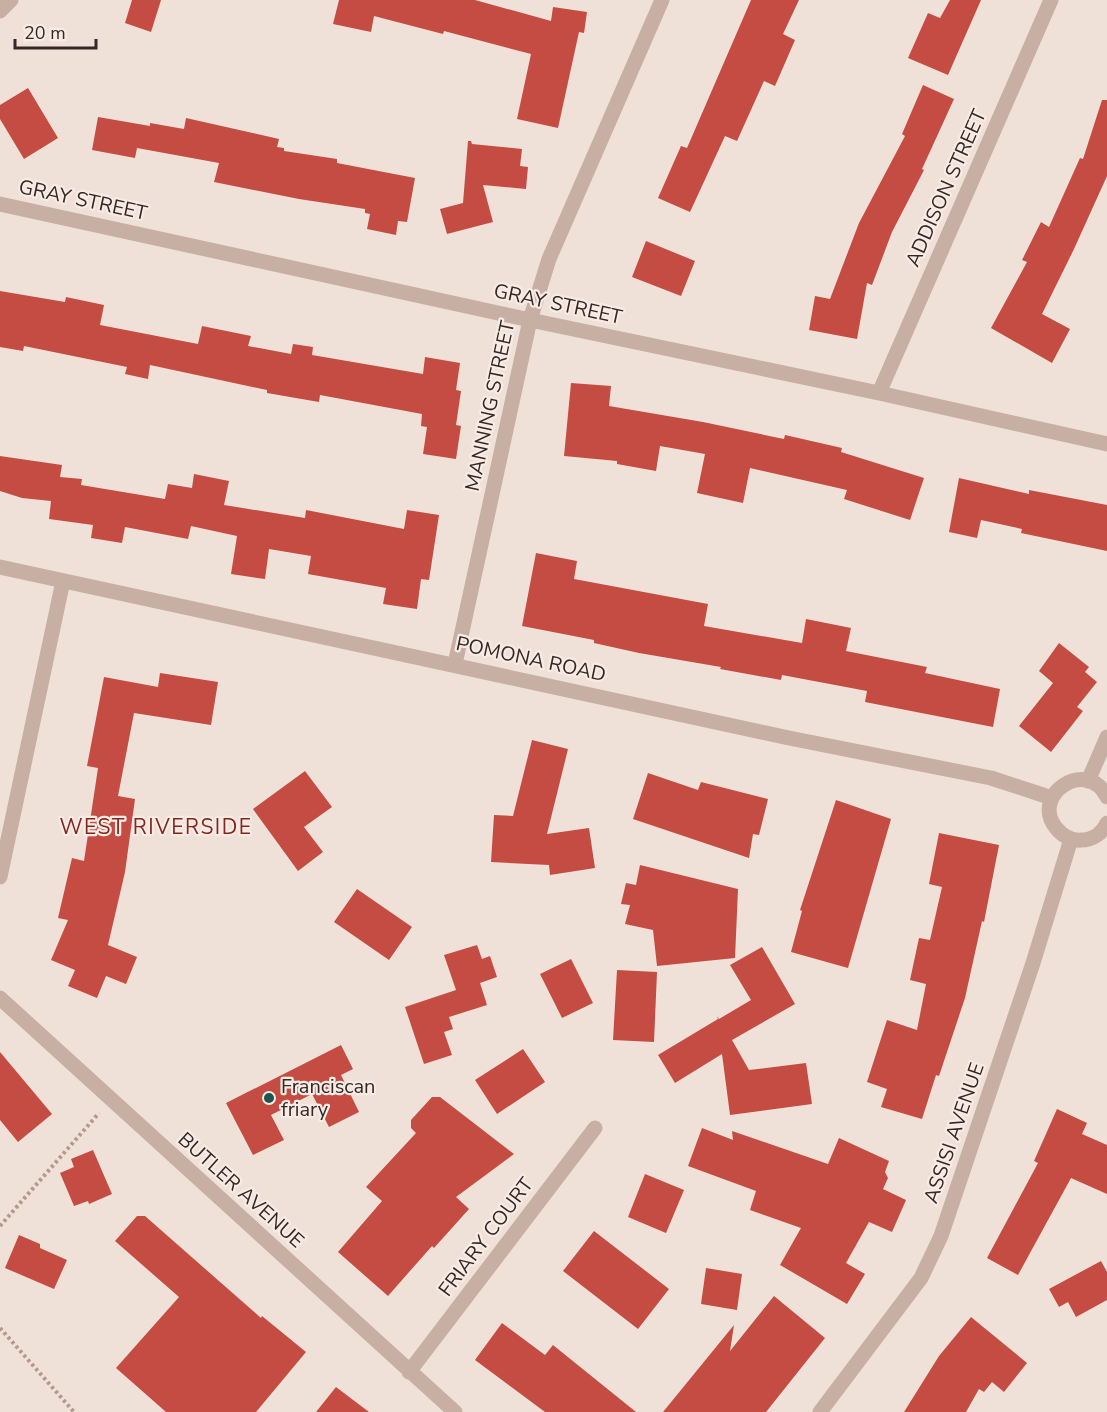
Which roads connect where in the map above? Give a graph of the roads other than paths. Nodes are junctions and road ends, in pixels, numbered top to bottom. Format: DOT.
graph roads {
  1 [pos="11,0"];
  2 [pos="662,0"];
  3 [pos="1051,0"];
  4 [pos="0,11"];
  5 [pos="0,204"];
  6 [pos="530,320"];
  7 [pos="879,393"];
  8 [pos="1107,444"];
  9 [pos="0,567"];
  10 [pos="63,581"];
  11 [pos="455,664"];
  12 [pos="1107,737"];
  13 [pos="1088,781"];
  14 [pos="1107,797"];
  15 [pos="1052,798"];
  16 [pos="1107,823"];
  17 [pos="1071,839"];
  18 [pos="0,877"];
  19 [pos="0,998"];
  20 [pos="596,1128"];
  21 [pos="410,1372"];
  22 [pos="454,1412"];
  23 [pos="820,1412"];
  1 -- 4 [label="street"];
  2 -- 6 [label="street, MANNING STREET"];
  3 -- 7 [label="street, ADDISON STREET"];
  5 -- 6 [label="street, GRAY STREET"];
  6 -- 7 [label="street, GRAY STREET"];
  6 -- 11 [label="street, MANNING STREET"];
  7 -- 8 [label="street, GRAY STREET"];
  9 -- 10 [label="street, POMONA ROAD"];
  10 -- 11 [label="street, POMONA ROAD"];
  10 -- 18 [label="street"];
  11 -- 15 [label="street, POMONA ROAD"];
  12 -- 13 [label="street"];
  13 -- 14 [label="street"];
  13 -- 15 [label="street"];
  15 -- 17 [label="street"];
  16 -- 17 [label="street"];
  17 -- 23 [label="street, ASSISI AVENUE"];
  19 -- 21 [label="street, BUTLER AVENUE"];
  20 -- 21 [label="street, FRIARY COURT"];
  21 -- 22 [label="street, BUTLER AVENUE"];
}
